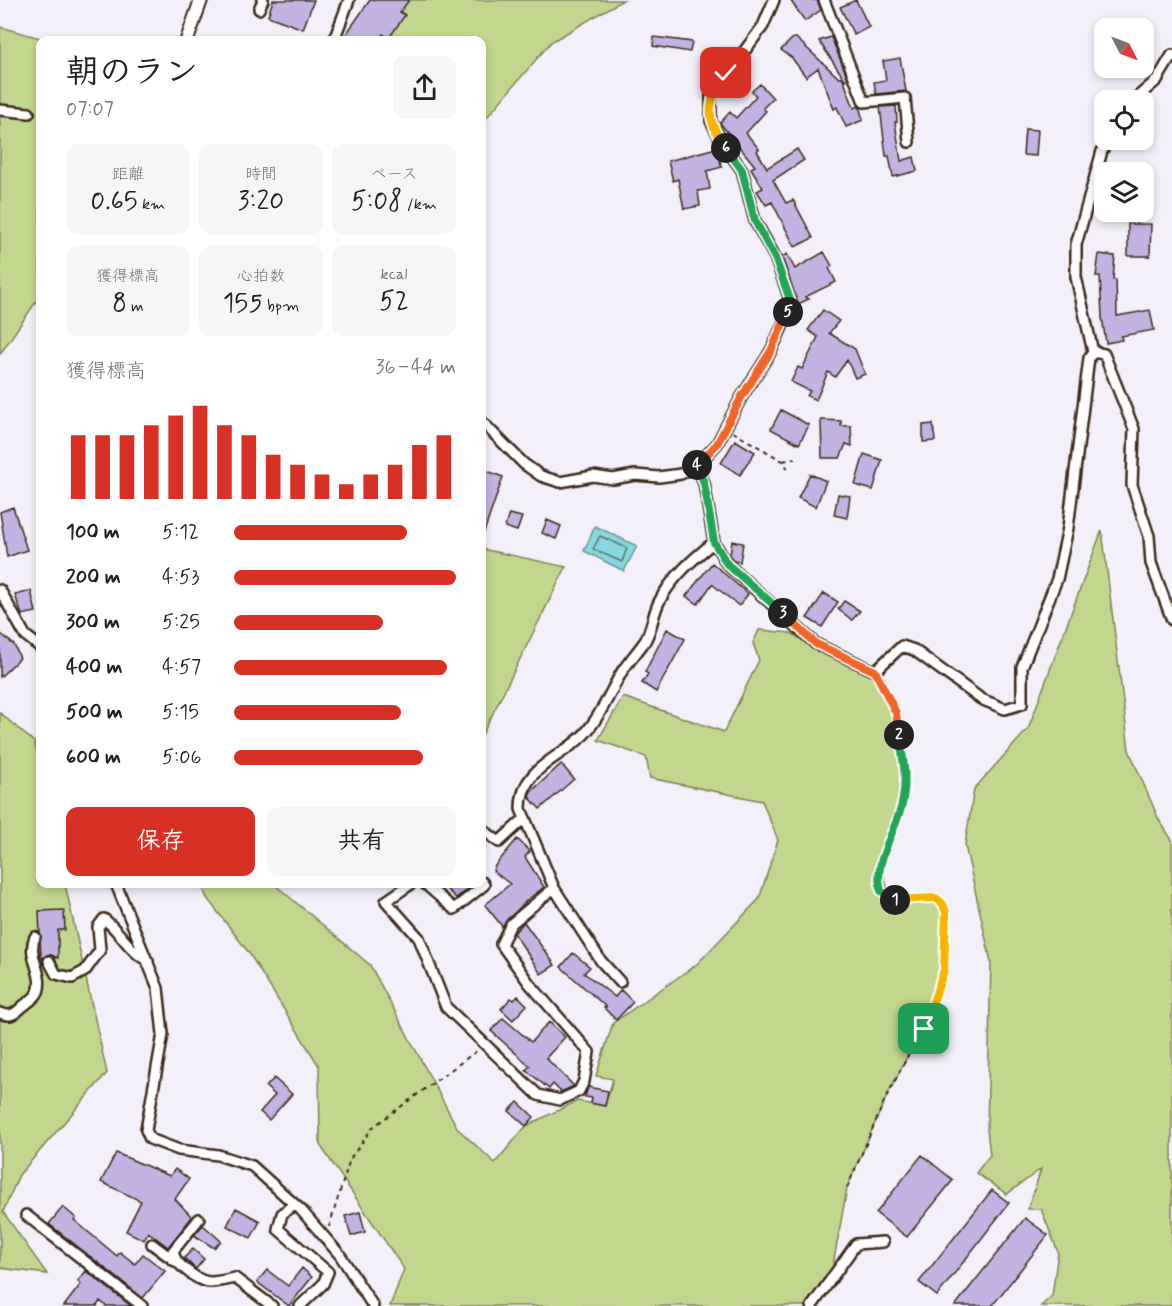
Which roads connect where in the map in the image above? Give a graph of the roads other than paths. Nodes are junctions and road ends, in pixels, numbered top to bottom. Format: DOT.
graph roads {
  1 [pos="201,0"];
  2 [pos="349,0"];
  3 [pos="774,0"];
  4 [pos="824,0"];
  5 [pos="188,36"];
  6 [pos="336,36"];
  7 [pos="1172,55"];
  8 [pos="1146,90"];
  9 [pos="0,110"];
  10 [pos="29,113"];
  11 [pos="909,142"];
  12 [pos="1103,150"];
  13 [pos="1093,352"];
  14 [pos="486,426"];
  15 [pos="697,465"];
  16 [pos="714,542"];
  17 [pos="0,590"];
  18 [pos="1172,620"];
  19 [pos="36,644"];
  20 [pos="525,818"];
  21 [pos="486,832"];
  22 [pos="118,888"];
  23 [pos="405,888"];
  24 [pos="430,888"];
  25 [pos="480,888"];
  26 [pos="554,888"];
  27 [pos="35,937"];
  28 [pos="148,961"];
  29 [pos="49,962"];
  30 [pos="620,982"];
  31 [pos="0,1013"];
  32 [pos="294,1204"];
  33 [pos="26,1215"];
  34 [pos="199,1219"];
  35 [pos="883,1242"];
  36 [pos="152,1244"];
  37 [pos="175,1261"];
  38 [pos="142,1306"];
  39 [pos="272,1306"];
  40 [pos="300,1306"];
  41 [pos="374,1306"];
  42 [pos="812,1306"];
  1 -- 5 [label="street"];
  2 -- 6 [label="street"];
  3 -- 15 [label="street"];
  4 -- 11 [label="street"];
  7 -- 8 [label="street"];
  9 -- 10 [label="street"];
  12 -- 13 [label="street"];
  13 -- 16 [label="street"];
  13 -- 18 [label="street"];
  14 -- 15 [label="street"];
  15 -- 16 [label="street"];
  16 -- 20 [label="street"];
  17 -- 19 [label="street"];
  20 -- 21 [label="street"];
  20 -- 26 [label="street"];
  22 -- 28 [label="street"];
  23 -- 26 [label="street"];
  24 -- 25 [label="street"];
  26 -- 30 [label="street"];
  27 -- 31 [label="street"];
  28 -- 29 [label="street"];
  28 -- 32 [label="street"];
  32 -- 40 [label="street"];
  32 -- 41 [label="street"];
  33 -- 38 [label="street"];
  34 -- 37 [label="street"];
  35 -- 42 [label="street"];
  36 -- 37 [label="street"];
  37 -- 39 [label="street"];
}
